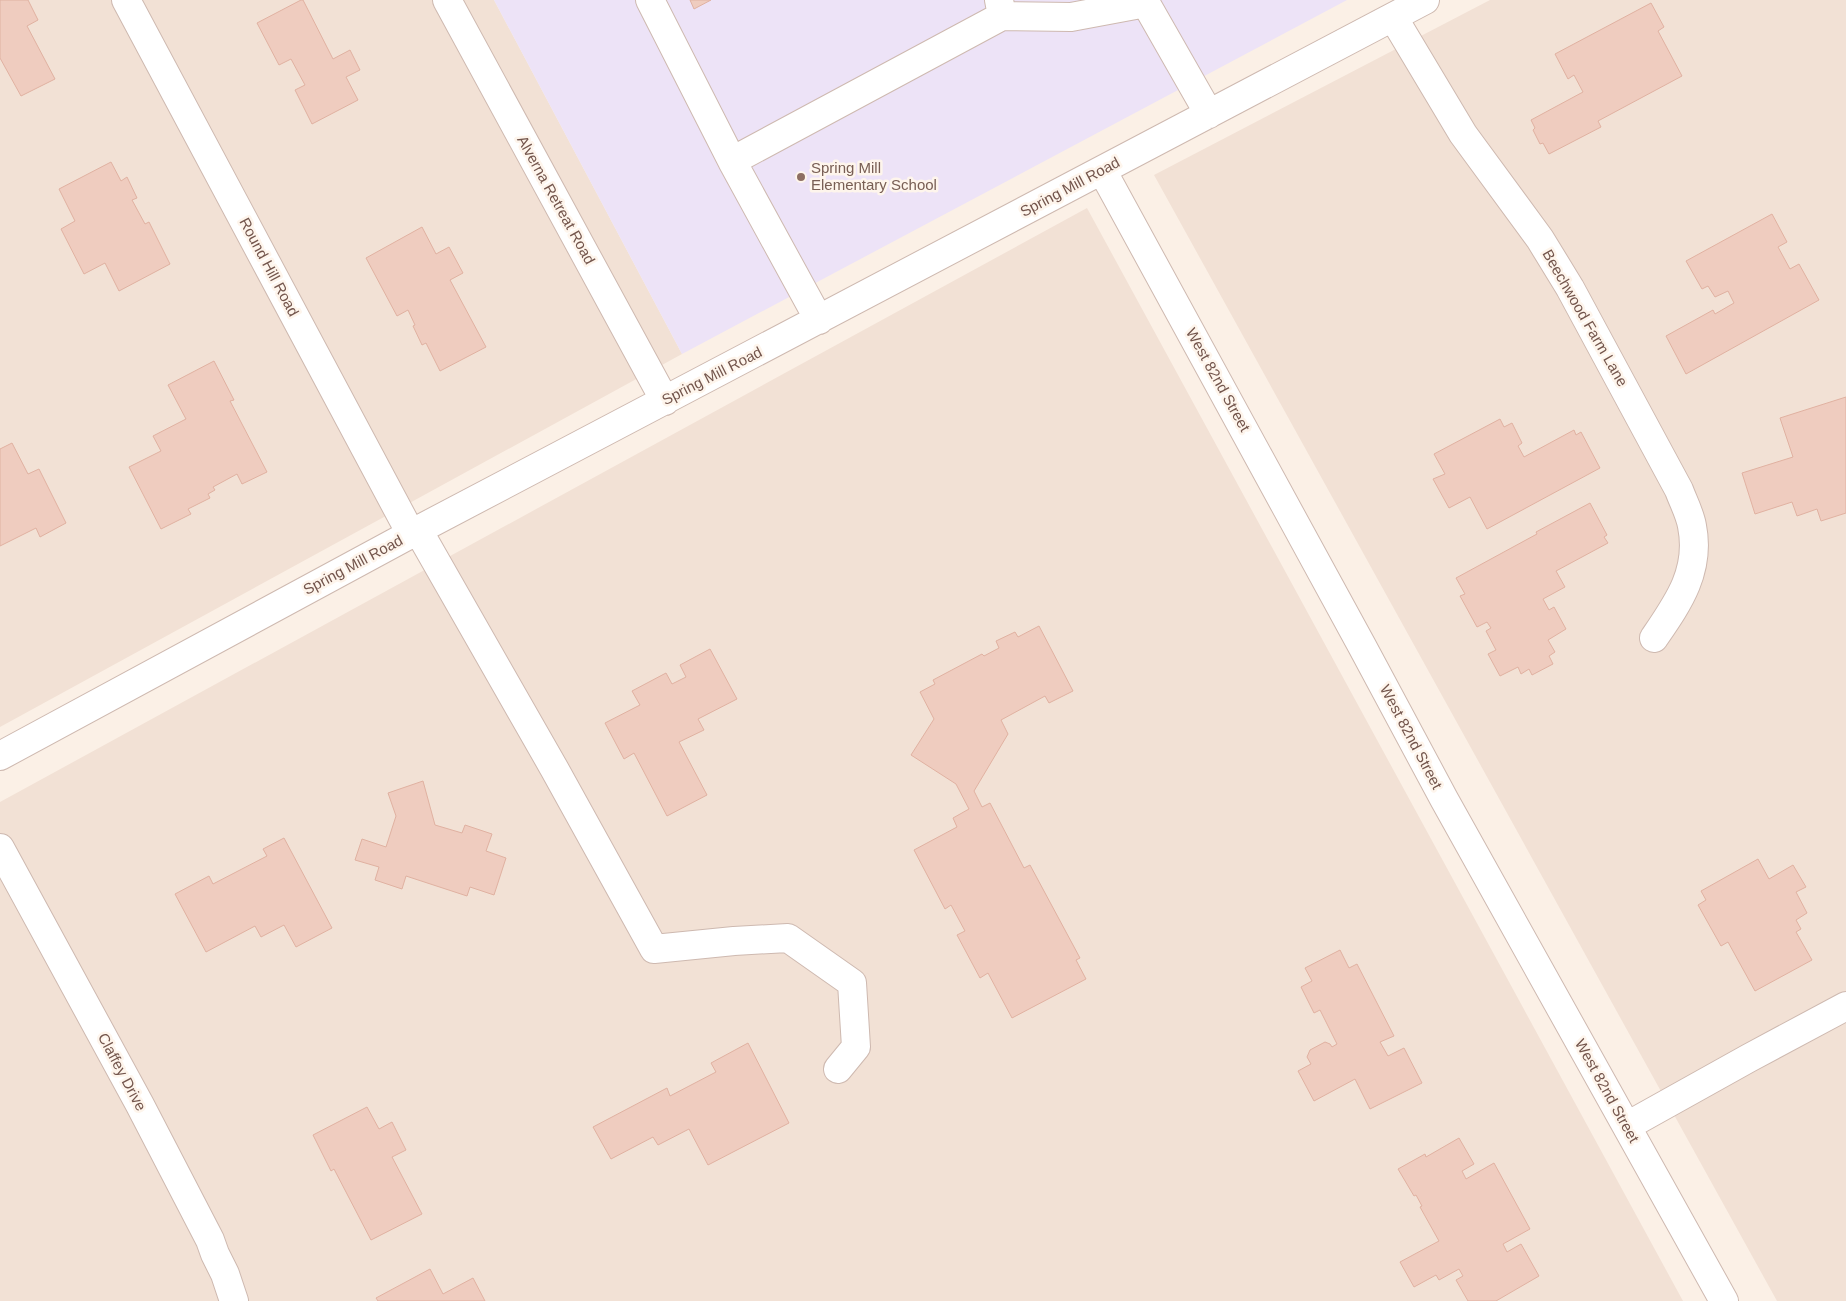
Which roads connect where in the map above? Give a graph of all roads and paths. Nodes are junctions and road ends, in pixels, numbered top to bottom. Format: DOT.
graph roads {
  1 [pos="126,0"];
  2 [pos="447,0"];
  3 [pos="650,0"];
  4 [pos="1425,0"];
  5 [pos="1145,1"];
  6 [pos="1001,8"];
  7 [pos="1393,17"];
  8 [pos="1209,114"];
  9 [pos="732,161"];
  10 [pos="1102,170"];
  11 [pos="819,320"];
  12 [pos="665,400"];
  13 [pos="414,532"];
  14 [pos="1654,638"];
  15 [pos="0,756"];
  16 [pos="0,848"];
  17 [pos="1846,1006"];
  18 [pos="838,1069"];
  19 [pos="1627,1126"];
  20 [pos="234,1301"];
  21 [pos="1724,1301"];
  1 -- 13 [label="street, Round Hill Road"];
  2 -- 12 [label="street, Alverna Retreat Road"];
  3 -- 9 [label="street"];
  4 -- 7 [label="street, Spring Mill Road"];
  5 -- 6 [label="street"];
  5 -- 8 [label="street"];
  6 -- 9 [label="street"];
  7 -- 8 [label="street, Spring Mill Road"];
  7 -- 14 [label="street, Beechwood Farm Lane"];
  8 -- 10 [label="street, Spring Mill Road"];
  9 -- 11 [label="street"];
  10 -- 11 [label="street, Spring Mill Road"];
  10 -- 19 [label="street, West 82nd Street"];
  11 -- 12 [label="street, Spring Mill Road"];
  12 -- 13 [label="street, Spring Mill Road"];
  13 -- 15 [label="street, Spring Mill Road"];
  13 -- 18 [label="street, Round Hill Road"];
  16 -- 20 [label="street, Claffey Drive"];
  17 -- 19 [label="street"];
  19 -- 21 [label="street, West 82nd Street"];
}
